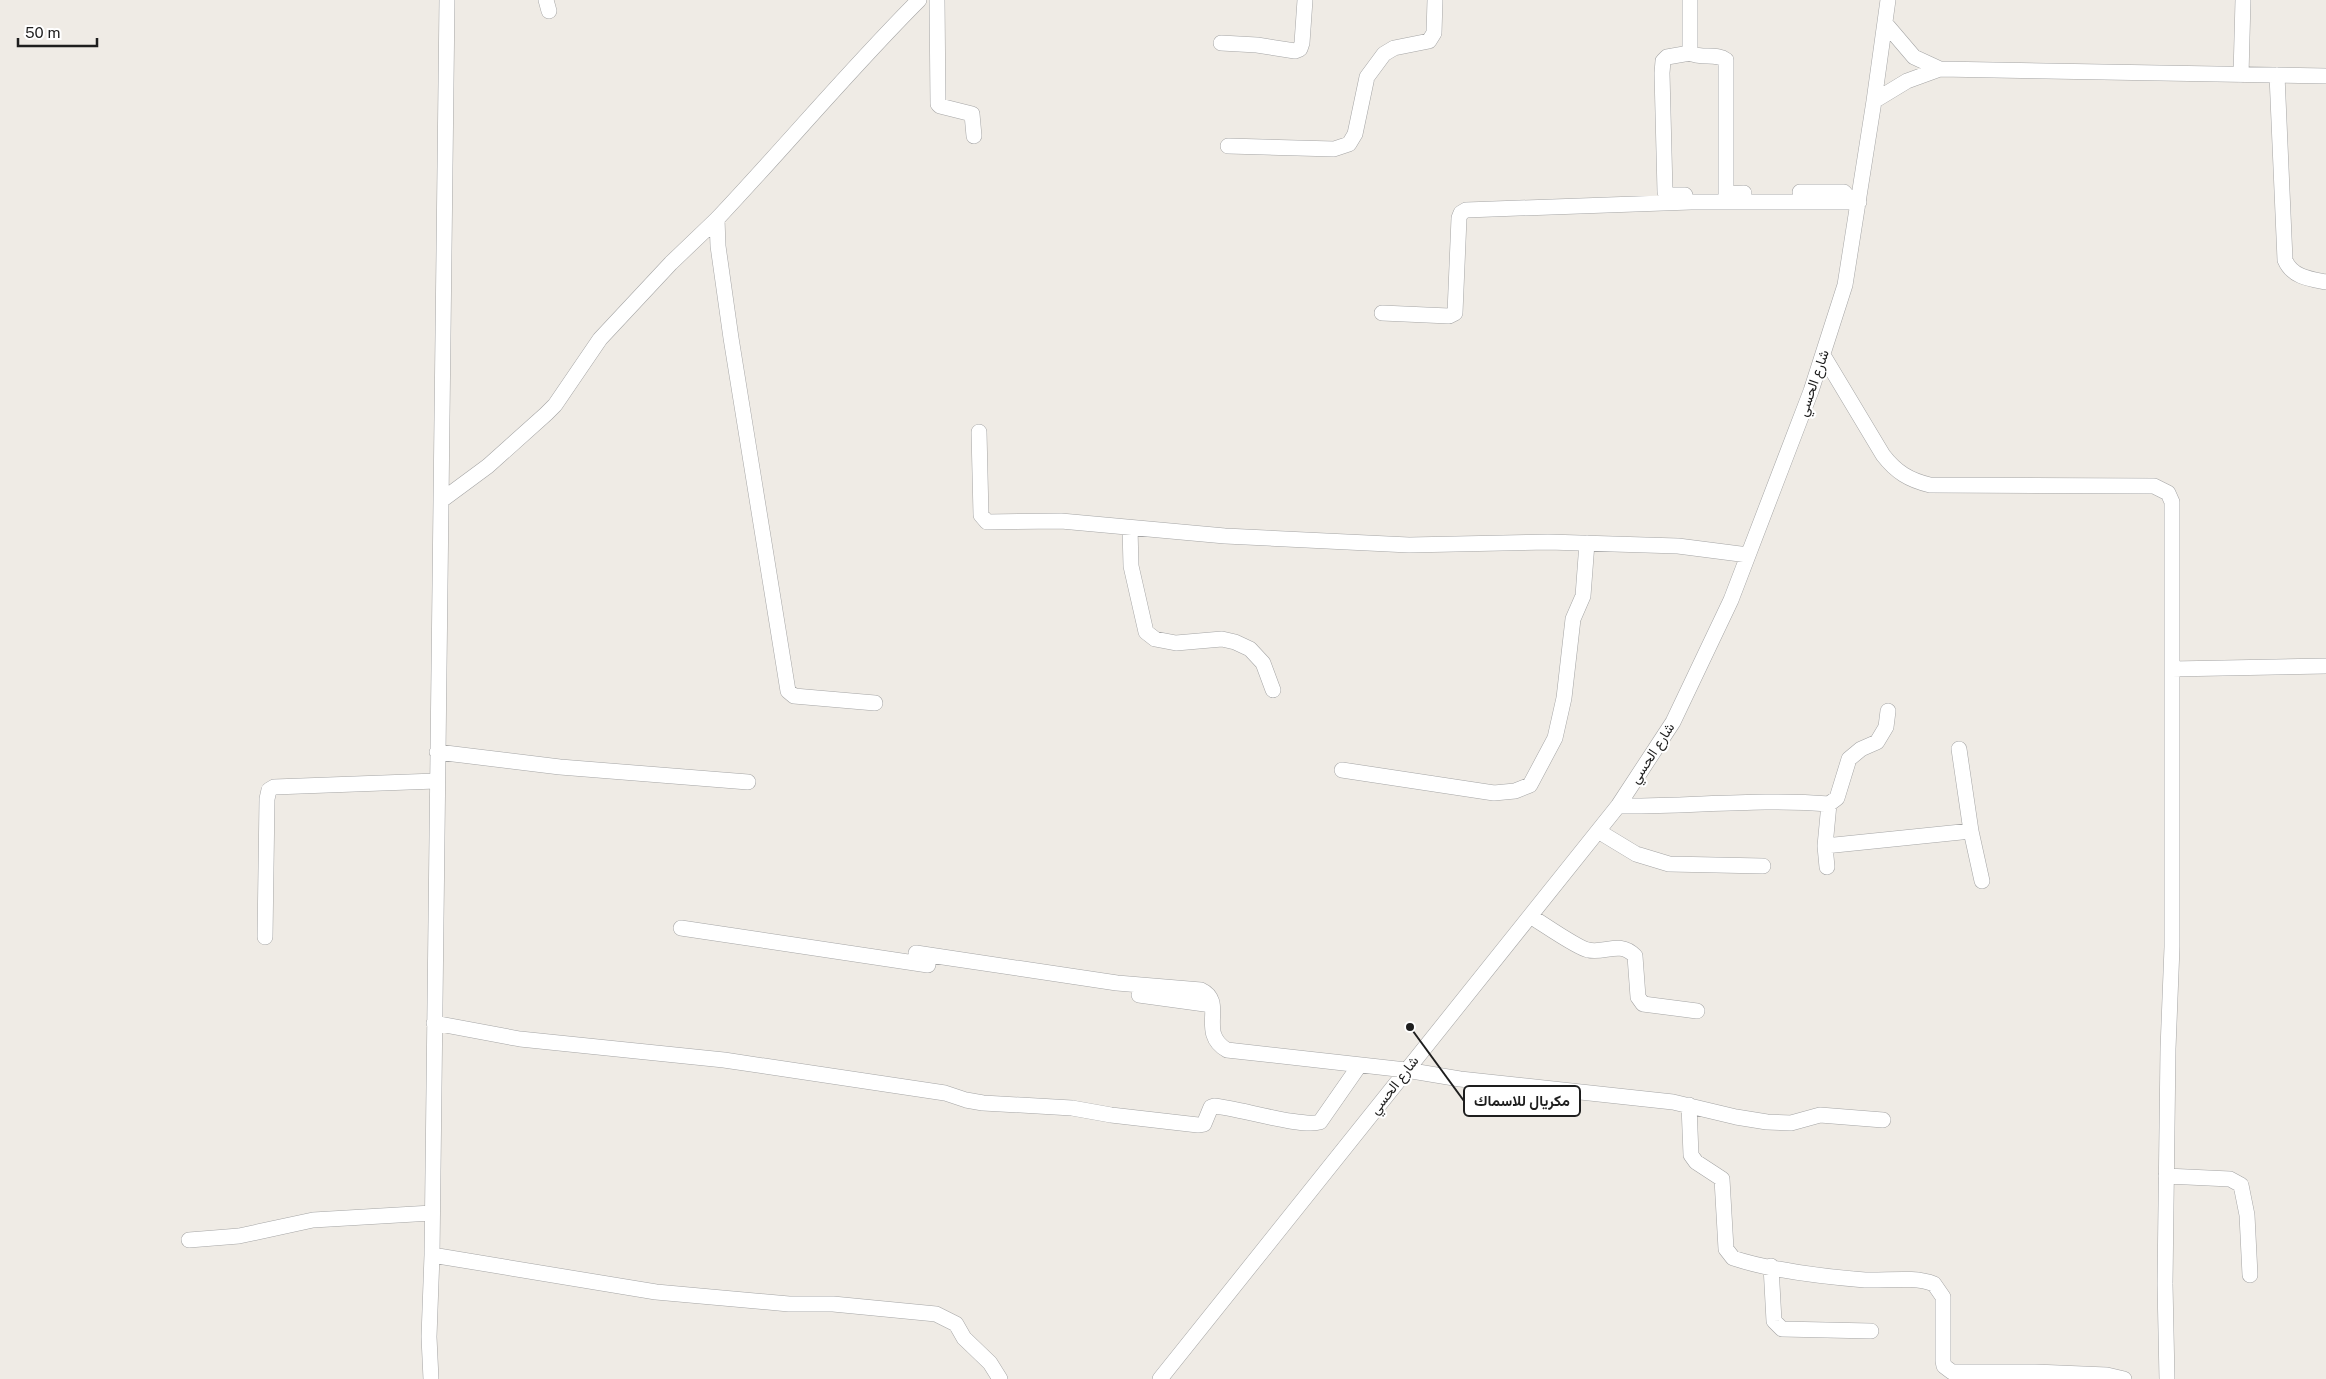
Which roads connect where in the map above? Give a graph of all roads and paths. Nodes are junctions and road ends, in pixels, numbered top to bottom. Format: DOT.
graph roads {
  1 [pos="447,0"];
  2 [pos="919,0"];
  3 [pos="937,0"];
  4 [pos="1305,0"];
  5 [pos="1435,0"];
  6 [pos="1690,0"];
  7 [pos="1888,0"];
  8 [pos="2243,0"];
  9 [pos="1885,23"];
  10 [pos="1221,43"];
  11 [pos="1690,54"];
  12 [pos="1940,69"];
  13 [pos="2242,75"];
  14 [pos="2277,76"];
  15 [pos="2326,76"];
  16 [pos="1874,101"];
  17 [pos="974,136"];
  18 [pos="1228,146"];
  19 [pos="1726,194"];
  20 [pos="1691,199"];
  21 [pos="1855,201"];
  22 [pos="717,220"];
  23 [pos="2326,282"];
  24 [pos="1382,313"];
  25 [pos="1823,355"];
  26 [pos="979,432"];
  27 [pos="442,500"];
  28 [pos="1130,528"];
  29 [pos="1587,543"];
  30 [pos="1748,555"];
  31 [pos="2326,666"];
  32 [pos="2172,669"];
  33 [pos="1273,690"];
  34 [pos="874,703"];
  35 [pos="1888,711"];
  36 [pos="1959,749"];
  37 [pos="437,752"];
  38 [pos="1342,770"];
  39 [pos="436,780"];
  40 [pos="748,782"];
  41 [pos="1829,804"];
  42 [pos="1618,806"];
  43 [pos="1598,831"];
  44 [pos="1971,831"];
  45 [pos="1826,846"];
  46 [pos="1763,866"];
  47 [pos="1827,867"];
  48 [pos="1982,881"];
  49 [pos="1530,916"];
  50 [pos="681,928"];
  51 [pos="265,937"];
  52 [pos="916,954"];
  53 [pos="1212,1005"];
  54 [pos="1697,1010"];
  55 [pos="434,1023"];
  56 [pos="1360,1066"];
  57 [pos="1406,1070"];
  58 [pos="1689,1105"];
  59 [pos="1884,1120"];
  60 [pos="2166,1176"];
  61 [pos="432,1213"];
  62 [pos="189,1240"];
  63 [pos="432,1255"];
  64 [pos="1771,1266"];
  65 [pos="2250,1275"];
  66 [pos="1871,1331"];
  67 [pos="1166,1375"];
  68 [pos="431,1379"];
  69 [pos="1000,1379"];
  70 [pos="2124,1379"];
  71 [pos="2167,1379"];
  1 -- 27 [label="street"];
  2 -- 22 [label="street"];
  3 -- 17 [label="street"];
  4 -- 10 [label="street"];
  5 -- 18 [label="street"];
  6 -- 11 [label="street"];
  7 -- 9 [label="street, شارع الحسي"];
  8 -- 13 [label="street"];
  9 -- 12 [label="street"];
  9 -- 16 [label="street, شارع الحسي"];
  11 -- 19 [label="street"];
  11 -- 20 [label="street"];
  12 -- 13 [label="street"];
  12 -- 16 [label="street"];
  13 -- 14 [label="street"];
  14 -- 15 [label="street"];
  14 -- 23 [label="street"];
  16 -- 21 [label="street, شارع الحسي"];
  19 -- 20 [label="street"];
  19 -- 21 [label="street"];
  20 -- 21 [label="street"];
  20 -- 24 [label="street"];
  21 -- 25 [label="street, شارع الحسي"];
  22 -- 27 [label="street"];
  22 -- 34 [label="street"];
  25 -- 30 [label="street, شارع الحسي"];
  25 -- 32 [label="street"];
  26 -- 28 [label="street"];
  27 -- 37 [label="street"];
  28 -- 29 [label="street"];
  28 -- 33 [label="street"];
  29 -- 30 [label="street"];
  29 -- 38 [label="street"];
  30 -- 42 [label="street, شارع الحسي"];
  31 -- 32 [label="street"];
  32 -- 60 [label="street"];
  35 -- 41 [label="street"];
  36 -- 44 [label="street"];
  37 -- 39 [label="street"];
  37 -- 40 [label="street"];
  39 -- 51 [label="street"];
  39 -- 55 [label="street"];
  41 -- 42 [label="street"];
  41 -- 45 [label="street"];
  42 -- 43 [label="street, شارع الحسي"];
  43 -- 46 [label="street"];
  43 -- 49 [label="street, شارع الحسي"];
  44 -- 45 [label="street"];
  44 -- 48 [label="street"];
  45 -- 47 [label="street"];
  49 -- 54 [label="street"];
  49 -- 57 [label="street, شارع الحسي"];
  50 -- 53 [label="street"];
  52 -- 53 [label="street"];
  53 -- 56 [label="street"];
  55 -- 56 [label="street"];
  55 -- 61 [label="street"];
  56 -- 57 [label="street"];
  57 -- 58 [label="street"];
  57 -- 67 [label="street, شارع الحسي"];
  58 -- 59 [label="street"];
  58 -- 64 [label="street"];
  60 -- 65 [label="street"];
  60 -- 71 [label="street"];
  61 -- 62 [label="street"];
  61 -- 63 [label="street"];
  63 -- 68 [label="street"];
  63 -- 69 [label="street"];
  64 -- 66 [label="street"];
  64 -- 70 [label="street"];
}
